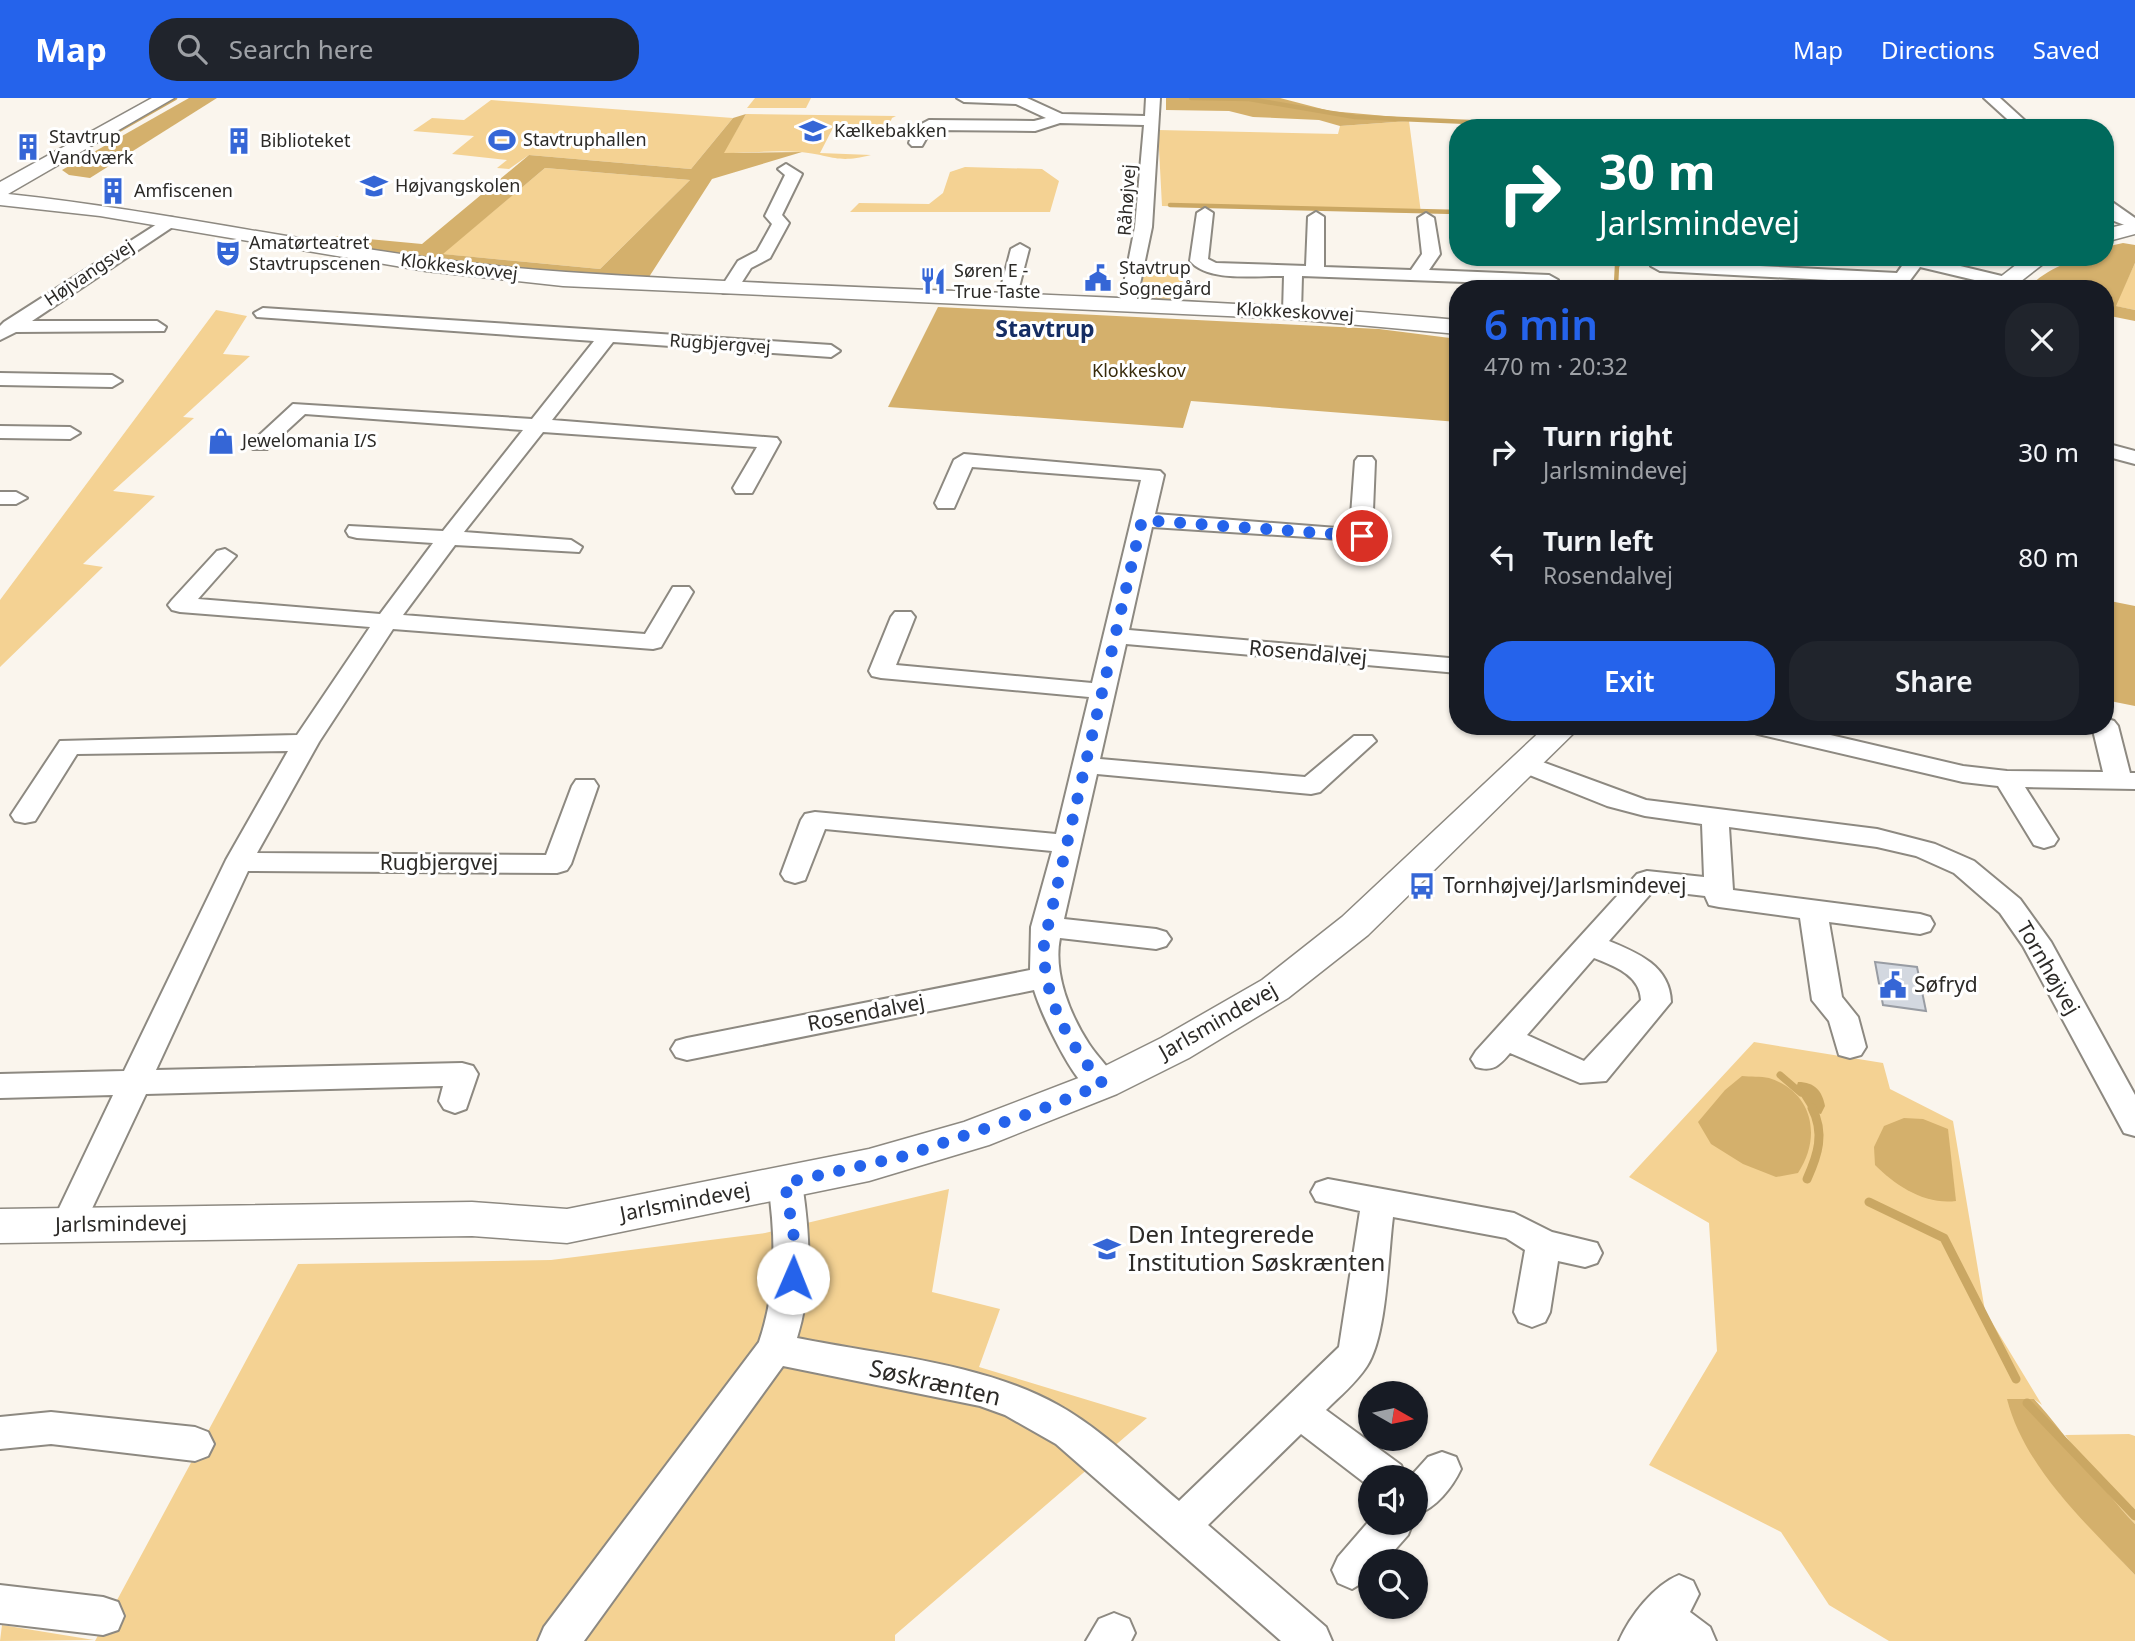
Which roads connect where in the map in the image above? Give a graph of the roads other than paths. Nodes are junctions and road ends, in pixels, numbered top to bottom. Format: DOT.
graph roads {
  1 [pos="165,98"];
  2 [pos="964,98"];
  3 [pos="1153,98"];
  4 [pos="1991,98"];
  5 [pos="1019,99"];
  6 [pos="1059,118"];
  7 [pos="2016,119"];
  8 [pos="1151,121"];
  9 [pos="917,143"];
  10 [pos="786,169"];
  11 [pos="2,198"];
  12 [pos="2114,211"];
  13 [pos="1205,213"];
  14 [pos="1316,217"];
  15 [pos="1426,218"];
  16 [pos="168,222"];
  17 [pos="2135,226"];
  18 [pos="2114,233"];
  19 [pos="1020,249"];
  20 [pos="1534,266"];
  21 [pos="1660,266"];
  22 [pos="1905,266"];
  23 [pos="1932,266"];
  24 [pos="2028,266"];
  25 [pos="1293,271"];
  26 [pos="1315,272"];
  27 [pos="1416,276"];
  28 [pos="1525,280"];
  29 [pos="1982,280"];
  30 [pos="2007,280"];
  31 [pos="729,289"];
  32 [pos="1007,299"];
  33 [pos="1129,304"];
  34 [pos="1292,312"];
  35 [pos="263,313"];
  36 [pos="1449,326"];
  37 [pos="157,327"];
  38 [pos="6,330"];
  39 [pos="608,336"];
  40 [pos="831,351"];
  41 [pos="0,379"];
  42 [pos="112,381"];
  43 [pos="539,424"];
  44 [pos="0,432"];
  45 [pos="70,433"];
  46 [pos="260,445"];
  47 [pos="2114,452"];
  48 [pos="2135,458"];
  49 [pos="1364,461"];
  50 [pos="744,488"];
  51 [pos="946,503"];
  52 [pos="1142,520"];
  53 [pos="357,531"];
  54 [pos="449,538"];
  55 [pos="571,547"];
  56 [pos="225,556"];
  57 [pos="681,592"];
  58 [pos="903,617"];
  59 [pos="386,622"];
  60 [pos="1115,636"];
  61 [pos="1449,665"];
  62 [pos="1102,691"];
  63 [pos="1556,735"];
  64 [pos="1796,735"];
  65 [pos="2109,735"];
  66 [pos="1363,741"];
  67 [pos="305,743"];
  68 [pos="1527,764"];
  69 [pos="1085,765"];
  70 [pos="2007,779"];
  71 [pos="2127,781"];
  72 [pos="584,786"];
  73 [pos="25,816"];
  74 [pos="1715,817"];
  75 [pos="2044,839"];
  76 [pos="1066,844"];
  77 [pos="240,862"];
  78 [pos="794,874"];
  79 [pos="1718,888"];
  80 [pos="1813,911"];
  81 [pos="1920,924"];
  82 [pos="1046,927"];
  83 [pos="1156,939"];
  84 [pos="1590,944"];
  85 [pos="1046,977"];
  86 [pos="1850,1047"];
  87 [pos="687,1049"];
  88 [pos="135,1082"];
  89 [pos="1103,1084"];
  90 [pos="0,1086"];
  91 [pos="455,1101"];
  92 [pos="2135,1124"];
  93 [pos="785,1183"];
  94 [pos="1328,1192"];
  95 [pos="1378,1201"];
  96 [pos="68,1225"];
  97 [pos="0,1226"];
  98 [pos="1543,1244"];
  99 [pos="1585,1253"];
  100 [pos="1532,1312"];
  101 [pos="775,1349"];
  102 [pos="1300,1412"];
  103 [pos="0,1433"];
  104 [pos="195,1444"];
  105 [pos="1371,1465"];
  106 [pos="1441,1469"];
  107 [pos="1428,1484"];
  108 [pos="1180,1526"];
  109 [pos="1383,1535"];
  110 [pos="1352,1570"];
  111 [pos="0,1604"];
  112 [pos="103,1616"];
  113 [pos="1660,1616"];
  114 [pos="1301,1638"];
  115 [pos="559,1641"];
  116 [pos="1695,1641"];
  1 -- 11 [label="street"];
  2 -- 5 [label="street"];
  3 -- 8 [label="street, Råhøjvej"];
  4 -- 7 [label="street"];
  5 -- 6 [label="street"];
  6 -- 8 [label="street"];
  6 -- 9 [label="street"];
  8 -- 33 [label="street, Råhøjvej"];
  10 -- 31 [label="street"];
  11 -- 16 [label="street, Klokkeskovvej"];
  12 -- 17 [label="street"];
  13 -- 25 [label="street"];
  14 -- 26 [label="street"];
  15 -- 27 [label="street"];
  16 -- 31 [label="street, Klokkeskovvej"];
  16 -- 38 [label="street, Højvangsvej"];
  17 -- 18 [label="street"];
  19 -- 32 [label="street"];
  20 -- 28 [label="street"];
  21 -- 22 [label="street"];
  23 -- 29 [label="street"];
  24 -- 30 [label="street"];
  25 -- 26 [label="street"];
  25 -- 34 [label="street"];
  26 -- 27 [label="street"];
  27 -- 28 [label="street"];
  31 -- 32 [label="street, Klokkeskovvej"];
  32 -- 33 [label="street, Klokkeskovvej"];
  33 -- 34 [label="street, Klokkeskovvej"];
  34 -- 36 [label="street, Klokkeskovvej"];
  35 -- 39 [label="street, Rugbjergvej"];
  37 -- 38 [label="street, Højvangsvej"];
  39 -- 40 [label="street, Rugbjergvej"];
  39 -- 43 [label="street"];
  41 -- 42 [label="street"];
  43 -- 46 [label="street"];
  43 -- 50 [label="street"];
  43 -- 54 [label="street"];
  44 -- 45 [label="street"];
  47 -- 48 [label="street"];
  49 -- 52 [label="street"];
  51 -- 52 [label="street"];
  52 -- 60 [label="street"];
  53 -- 54 [label="street"];
  54 -- 55 [label="street"];
  54 -- 59 [label="street"];
  56 -- 59 [label="street"];
  57 -- 59 [label="street"];
  58 -- 62 [label="street"];
  59 -- 67 [label="street"];
  60 -- 61 [label="street, Rosendalvej"];
  60 -- 62 [label="street"];
  62 -- 69 [label="street"];
  63 -- 68 [label="street, Jarlsmindevej"];
  64 -- 70 [label="street"];
  65 -- 71 [label="street"];
  66 -- 69 [label="street"];
  67 -- 73 [label="street"];
  67 -- 77 [label="street"];
  68 -- 74 [label="street, Tornhøjvej"];
  68 -- 89 [label="street, Jarlsmindevej"];
  69 -- 76 [label="street"];
  70 -- 71 [label="street"];
  70 -- 75 [label="street"];
  72 -- 77 [label="street, Rugbjergvej"];
  74 -- 79 [label="street"];
  74 -- 92 [label="street, Tornhøjvej"];
  76 -- 78 [label="street"];
  76 -- 82 [label="street"];
  77 -- 88 [label="street"];
  79 -- 80 [label="street"];
  79 -- 84 [label="street"];
  80 -- 81 [label="street"];
  80 -- 86 [label="street"];
  82 -- 83 [label="street"];
  82 -- 85 [label="street"];
  84 -- 84 [label="street"];
  85 -- 87 [label="street, Rosendalvej"];
  85 -- 89 [label="street"];
  88 -- 90 [label="street"];
  88 -- 91 [label="street"];
  88 -- 96 [label="street"];
  89 -- 93 [label="street, Jarlsmindevej"];
  93 -- 96 [label="street, Jarlsmindevej"];
  93 -- 101 [label="street"];
  94 -- 95 [label="street"];
  95 -- 98 [label="street"];
  95 -- 102 [label="street"];
  96 -- 97 [label="street, Jarlsmindevej"];
  98 -- 99 [label="street"];
  98 -- 100 [label="street"];
  101 -- 108 [label="street, Søskrænten"];
  101 -- 115 [label="street"];
  102 -- 105 [label="street"];
  102 -- 108 [label="street"];
  103 -- 104 [label="street"];
  106 -- 107 [label="street"];
  108 -- 114 [label="street, Søskrænten"];
  109 -- 110 [label="street"];
  111 -- 112 [label="street"];
  113 -- 116 [label="street"];
}
